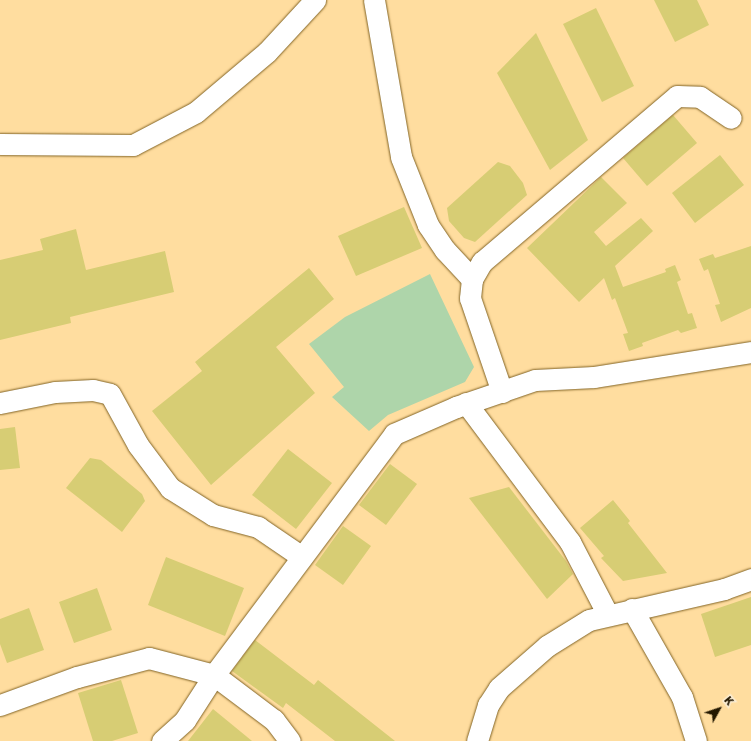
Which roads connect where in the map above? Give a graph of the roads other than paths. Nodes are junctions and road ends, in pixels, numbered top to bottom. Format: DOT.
graph roads {
  1 [pos="315,0"];
  2 [pos="374,0"];
  3 [pos="731,118"];
  4 [pos="0,144"];
  5 [pos="472,279"];
  6 [pos="751,352"];
  7 [pos="502,392"];
  8 [pos="0,403"];
  9 [pos="466,403"];
  10 [pos="302,557"];
  11 [pos="751,579"];
  12 [pos="632,609"];
  13 [pos="608,616"];
  14 [pos="214,675"];
  15 [pos="0,705"];
  16 [pos="162,741"];
  17 [pos="290,741"];
  18 [pos="477,741"];
  19 [pos="696,741"];
  1 -- 4 [label="street"];
  2 -- 5 [label="street"];
  3 -- 5 [label="street"];
  5 -- 7 [label="street"];
  6 -- 7 [label="street"];
  7 -- 9 [label="street"];
  8 -- 10 [label="street"];
  9 -- 10 [label="street"];
  9 -- 13 [label="street"];
  10 -- 14 [label="street"];
  11 -- 12 [label="street"];
  12 -- 13 [label="street"];
  12 -- 19 [label="street"];
  13 -- 18 [label="street"];
  14 -- 15 [label="street"];
  14 -- 16 [label="street"];
  14 -- 17 [label="street"];
}
